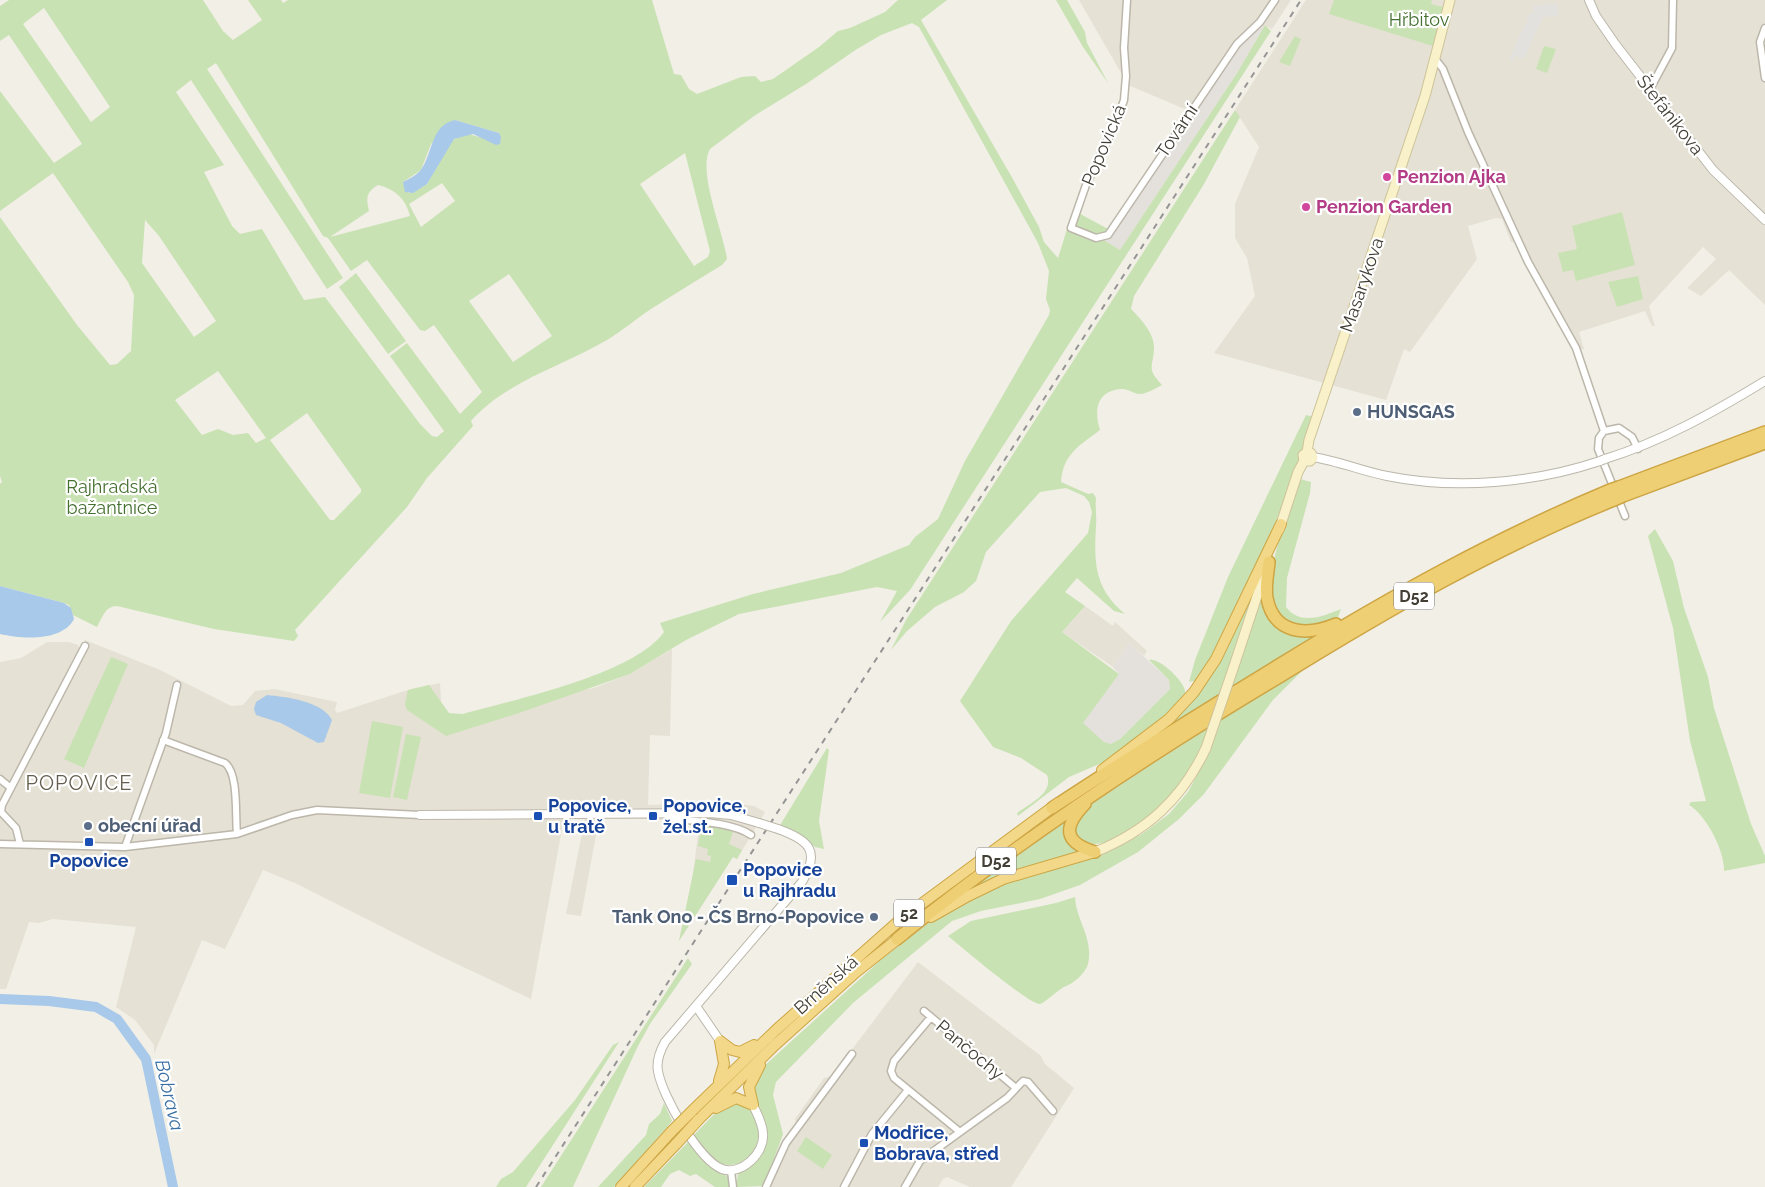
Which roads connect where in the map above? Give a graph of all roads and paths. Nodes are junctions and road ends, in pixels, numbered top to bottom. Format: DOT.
graph roads {
  1 [pos="1127,0"];
  2 [pos="1275,0"];
  3 [pos="1450,0"];
  4 [pos="1589,0"];
  5 [pos="1673,0"];
  6 [pos="1765,28"];
  7 [pos="1436,60"];
  8 [pos="1765,76"];
  9 [pos="1650,89"];
  10 [pos="1765,220"];
  11 [pos="1072,228"];
  12 [pos="1765,381"];
  13 [pos="1604,432"];
  14 [pos="1765,432"];
  15 [pos="1765,443"];
  16 [pos="1638,449"];
  17 [pos="1308,456"];
  18 [pos="1616,493"];
  19 [pos="1625,516"];
  20 [pos="1281,524"];
  21 [pos="1268,562"];
  22 [pos="1374,607"];
  23 [pos="85,646"];
  24 [pos="177,685"];
  25 [pos="163,740"];
  26 [pos="0,779"];
  27 [pos="11,788"];
  28 [pos="1100,789"];
  29 [pos="1052,808"];
  30 [pos="665,813"];
  31 [pos="420,815"];
  32 [pos="237,834"];
  33 [pos="751,835"];
  34 [pos="0,844"];
  35 [pos="20,844"];
  36 [pos="125,847"];
  37 [pos="1095,852"];
  38 [pos="897,939"];
  39 [pos="696,1006"];
  40 [pos="924,1011"];
  41 [pos="931,1017"];
  42 [pos="776,1030"];
  43 [pos="720,1041"];
  44 [pos="774,1045"];
  45 [pos="852,1054"];
  46 [pos="715,1088"];
  47 [pos="1016,1088"];
  48 [pos="908,1090"];
  49 [pos="753,1105"];
  50 [pos="1052,1111"];
  51 [pos="699,1120"];
  52 [pos="960,1132"];
  53 [pos="732,1171"];
  54 [pos="621,1187"];
  55 [pos="635,1187"];
  56 [pos="733,1187"];
  57 [pos="766,1187"];
  58 [pos="844,1187"];
  59 [pos="905,1187"];
  1 -- 11 [label="street, Popovická"];
  2 -- 11 [label="street, Tovární"];
  3 -- 7 [label="main road, Masarykova"];
  4 -- 9 [label="street, Štefánikova"];
  5 -- 9 [label="street"];
  6 -- 8 [label="street"];
  7 -- 13 [label="street"];
  7 -- 17 [label="main road, Masarykova"];
  9 -- 10 [label="street, Štefánikova"];
  12 -- 16 [label="street"];
  13 -- 16 [label="street"];
  13 -- 19 [label="street"];
  14 -- 18 [label="highway, D52"];
  15 -- 18 [label="highway, D52"];
  16 -- 17 [label="street"];
  17 -- 20 [label="main road, Masarykova"];
  18 -- 22 [label="highway, D52"];
  18 -- 28 [label="highway, D52"];
  20 -- 21 [label="main road, Masarykova"];
  20 -- 29 [label="highway, Brněnská"];
  21 -- 22 [label="highway"];
  21 -- 37 [label="main road, Masarykova, bridge"];
  22 -- 29 [label="highway, D52"];
  23 -- 27 [label="street"];
  24 -- 25 [label="street"];
  25 -- 32 [label="street"];
  25 -- 36 [label="street"];
  26 -- 27 [label="street"];
  27 -- 35 [label="street"];
  28 -- 37 [label="highway"];
  28 -- 38 [label="highway, D52"];
  29 -- 42 [label="highway, Brněnská / 52"];
  30 -- 31 [label="street"];
  30 -- 33 [label="street"];
  30 -- 39 [label="street, bridge"];
  31 -- 32 [label="street"];
  32 -- 36 [label="street"];
  34 -- 35 [label="street"];
  35 -- 36 [label="street"];
  37 -- 38 [label="highway, Brněnská"];
  38 -- 44 [label="highway, Brněnská / 52"];
  39 -- 43 [label="street"];
  39 -- 53 [label="street"];
  40 -- 41 [label="street, Pančochy"];
  41 -- 47 [label="street, Pančochy"];
  41 -- 48 [label="street"];
  42 -- 43 [label="highway"];
  42 -- 46 [label="highway, Brněnská / 52"];
  43 -- 46 [label="highway"];
  44 -- 49 [label="highway"];
  44 -- 51 [label="highway, Brněnská / 52"];
  45 -- 57 [label="street"];
  46 -- 54 [label="highway, Brněnská / 52, bridge"];
  47 -- 50 [label="street"];
  47 -- 52 [label="street"];
  48 -- 52 [label="street"];
  48 -- 58 [label="street"];
  49 -- 51 [label="highway"];
  49 -- 53 [label="street"];
  51 -- 55 [label="highway, Brněnská / 52, bridge"];
  52 -- 59 [label="street"];
  53 -- 56 [label="street"];
}
